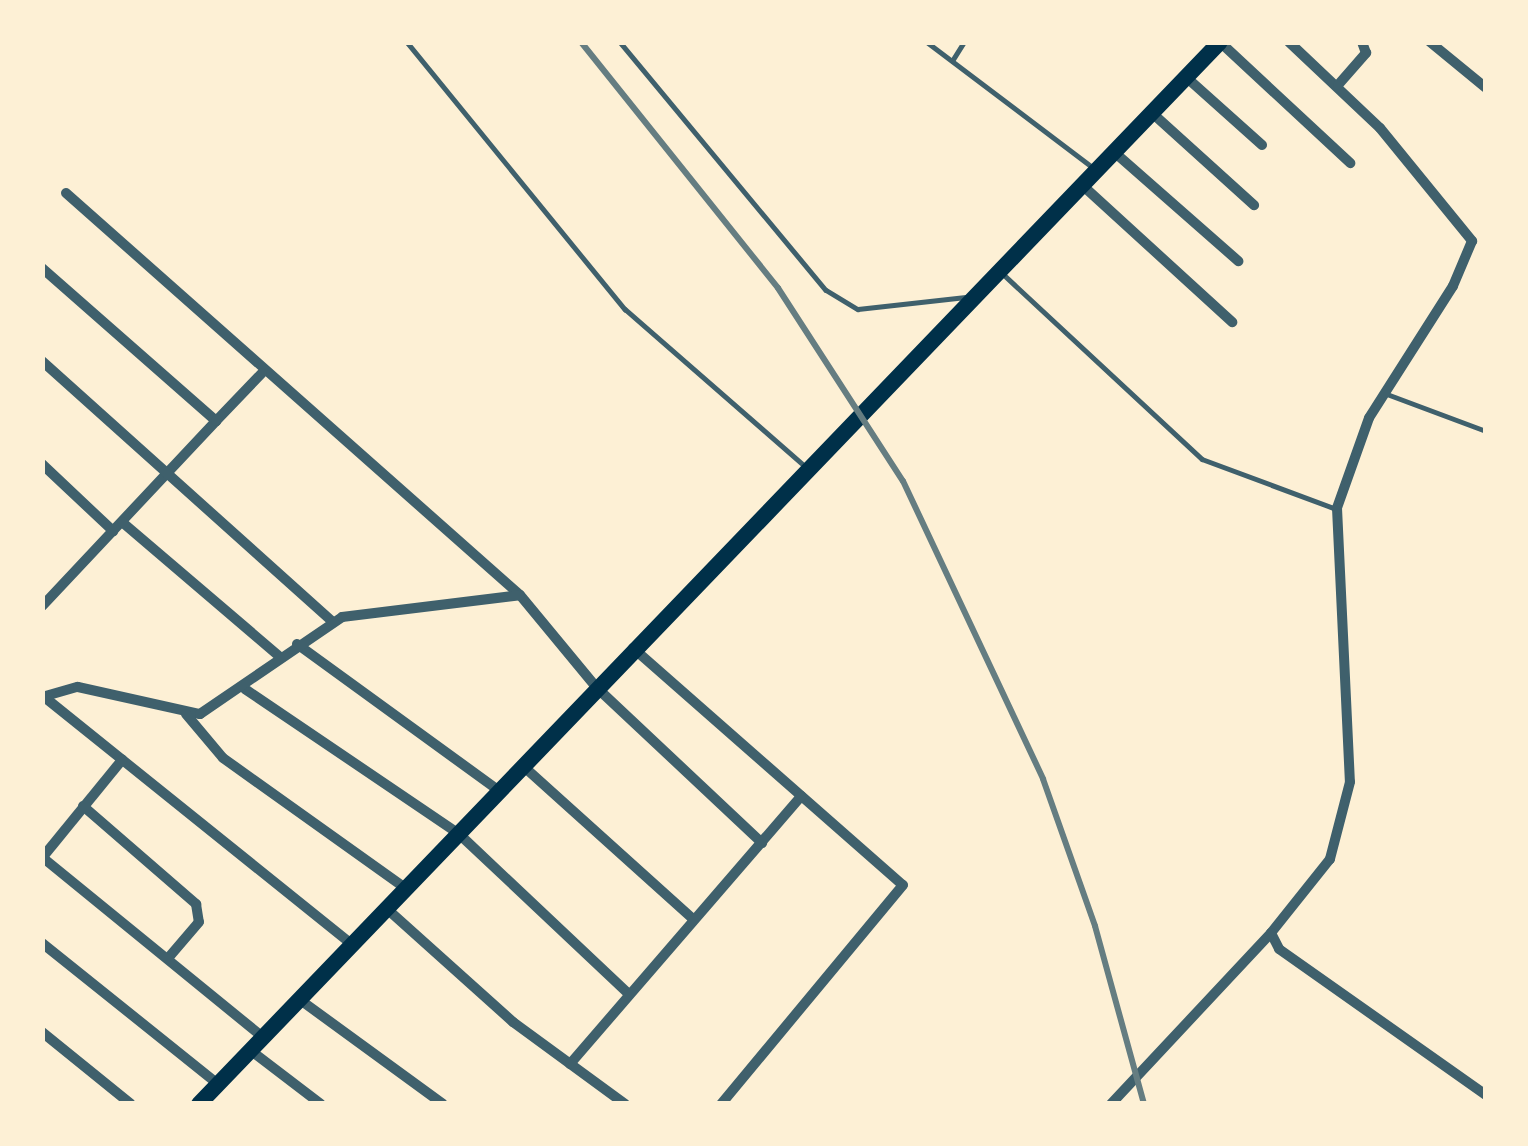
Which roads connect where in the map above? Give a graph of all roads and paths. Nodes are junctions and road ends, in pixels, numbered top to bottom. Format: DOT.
graph roads {
  1 [pos="406,42"];
  2 [pos="620,42"];
  3 [pos="927,42"];
  4 [pos="964,42"];
  5 [pos="1220,42"];
  6 [pos="1289,42"];
  7 [pos="1361,42"];
  8 [pos="1430,42"];
  9 [pos="952,61"];
  10 [pos="1186,77"];
  11 [pos="1338,86"];
  12 [pos="1486,88"];
  13 [pos="1151,112"];
  14 [pos="1262,145"];
  15 [pos="1114,151"];
  16 [pos="1350,163"];
  17 [pos="1096,170"];
  18 [pos="1081,184"];
  19 [pos="66,194"];
  20 [pos="1254,205"];
  21 [pos="1238,261"];
  22 [pos="42,268"];
  23 [pos="998,269"];
  24 [pos="971,297"];
  25 [pos="1232,322"];
  26 [pos="42,361"];
  27 [pos="262,373"];
  28 [pos="1382,392"];
  29 [pos="216,422"];
  30 [pos="1486,431"];
  31 [pos="42,464"];
  32 [pos="806,467"];
  33 [pos="168,473"];
  34 [pos="1337,508"];
  35 [pos="118,526"];
  36 [pos="520,595"];
  37 [pos="42,606"];
  38 [pos="333,622"];
  39 [pos="297,644"];
  40 [pos="634,648"];
  41 [pos="281,658"];
  42 [pos="596,687"];
  43 [pos="245,689"];
  44 [pos="43,696"];
  45 [pos="186,714"];
  46 [pos="122,760"];
  47 [pos="522,765"];
  48 [pos="498,790"];
  49 [pos="801,796"];
  50 [pos="83,806"];
  51 [pos="458,833"];
  52 [pos="762,843"];
  53 [pos="42,858"];
  54 [pos="405,888"];
  55 [pos="386,908"];
  56 [pos="694,919"];
  57 [pos="1271,933"];
  58 [pos="42,943"];
  59 [pos="352,944"];
  60 [pos="169,957"];
  61 [pos="628,993"];
  62 [pos="299,999"];
  63 [pos="42,1032"];
  64 [pos="256,1043"];
  65 [pos="570,1064"];
  66 [pos="218,1084"];
  67 [pos="1486,1095"];
  68 [pos="202,1103"];
  69 [pos="131,1104"];
  70 [pos="321,1104"];
  71 [pos="443,1104"];
  72 [pos="626,1104"];
  73 [pos="721,1104"];
  74 [pos="1111,1104"];
  1 -- 32 [label="lane"];
  2 -- 24 [label="lane"];
  3 -- 9 [label="lane"];
  4 -- 9 [label="lane"];
  5 -- 10 [label="main road"];
  5 -- 16 [label="street"];
  6 -- 11 [label="street"];
  7 -- 11 [label="street"];
  8 -- 12 [label="street"];
  9 -- 17 [label="lane"];
  10 -- 13 [label="main road"];
  10 -- 14 [label="street"];
  11 -- 28 [label="street"];
  13 -- 15 [label="main road"];
  13 -- 20 [label="street"];
  15 -- 17 [label="main road"];
  15 -- 21 [label="street"];
  17 -- 18 [label="main road"];
  18 -- 23 [label="main road"];
  18 -- 25 [label="street"];
  19 -- 27 [label="street"];
  22 -- 29 [label="street"];
  23 -- 24 [label="main road"];
  23 -- 34 [label="lane"];
  24 -- 32 [label="main road"];
  26 -- 33 [label="street"];
  27 -- 29 [label="street"];
  27 -- 36 [label="street"];
  28 -- 30 [label="lane"];
  28 -- 34 [label="street"];
  29 -- 33 [label="street"];
  31 -- 35 [label="street"];
  32 -- 40 [label="main road"];
  33 -- 35 [label="street"];
  33 -- 38 [label="street"];
  34 -- 57 [label="street"];
  35 -- 37 [label="street"];
  35 -- 41 [label="street"];
  36 -- 38 [label="street"];
  36 -- 42 [label="street"];
  38 -- 39 [label="street"];
  39 -- 41 [label="street"];
  39 -- 48 [label="street"];
  40 -- 42 [label="main road"];
  40 -- 49 [label="street"];
  41 -- 43 [label="street"];
  42 -- 47 [label="main road"];
  42 -- 52 [label="street"];
  43 -- 45 [label="street"];
  43 -- 51 [label="street"];
  44 -- 45 [label="street"];
  44 -- 46 [label="street"];
  45 -- 54 [label="street"];
  46 -- 50 [label="street"];
  46 -- 59 [label="street"];
  47 -- 48 [label="main road"];
  47 -- 56 [label="street"];
  48 -- 51 [label="main road"];
  49 -- 52 [label="street"];
  49 -- 73 [label="street"];
  50 -- 53 [label="street"];
  50 -- 60 [label="street"];
  51 -- 54 [label="main road"];
  51 -- 61 [label="street"];
  52 -- 56 [label="street"];
  53 -- 60 [label="street"];
  54 -- 55 [label="main road"];
  55 -- 59 [label="main road"];
  55 -- 65 [label="street"];
  56 -- 61 [label="street"];
  57 -- 67 [label="street"];
  57 -- 74 [label="street"];
  58 -- 66 [label="street"];
  59 -- 62 [label="main road"];
  60 -- 64 [label="street"];
  61 -- 65 [label="street"];
  62 -- 64 [label="main road"];
  62 -- 71 [label="street"];
  63 -- 69 [label="street"];
  64 -- 66 [label="main road"];
  64 -- 70 [label="street"];
  65 -- 72 [label="street"];
  66 -- 68 [label="main road"];
}
